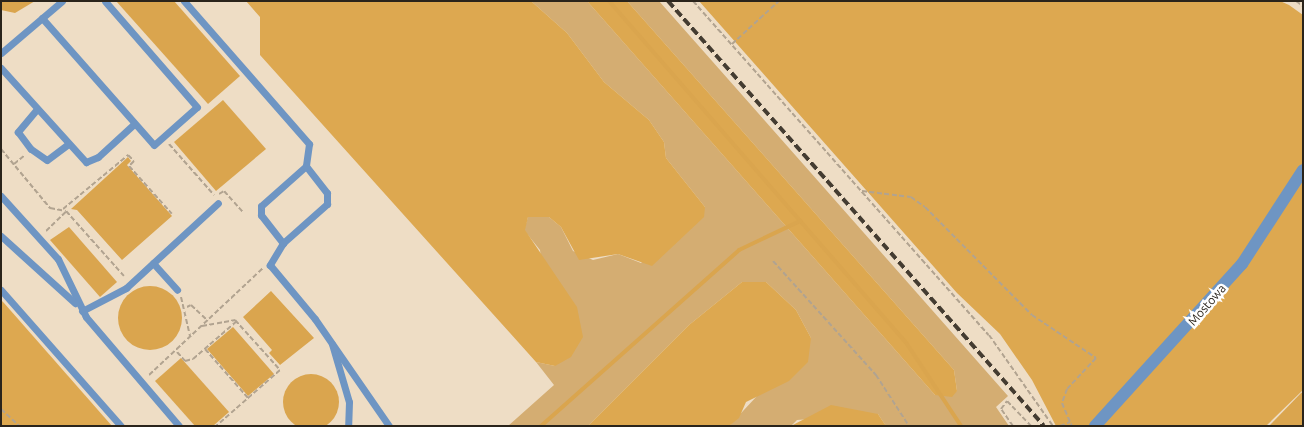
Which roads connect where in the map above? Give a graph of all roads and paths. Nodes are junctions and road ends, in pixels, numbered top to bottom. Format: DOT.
graph roads {
  1 [pos="62,1"];
  2 [pos="105,1"];
  3 [pos="184,1"];
  4 [pos="693,1"];
  5 [pos="779,1"];
  6 [pos="1296,1"];
  7 [pos="1303,6"];
  8 [pos="42,18"];
  9 [pos="732,44"];
  10 [pos="1,53"];
  11 [pos="1,68"];
  12 [pos="37,109"];
  13 [pos="134,124"];
  14 [pos="163,137"];
  15 [pos="68,144"];
  16 [pos="32,149"];
  17 [pos="1,150"];
  18 [pos="14,165"];
  19 [pos="306,166"];
  20 [pos="1303,170"];
  21 [pos="862,192"];
  22 [pos="1,196"];
  23 [pos="218,203"];
  24 [pos="63,209"];
  25 [pos="66,211"];
  26 [pos="244,212"];
  27 [pos="172,214"];
  28 [pos="1,236"];
  29 [pos="38,237"];
  30 [pos="283,243"];
  31 [pos="773,261"];
  32 [pos="153,263"];
  33 [pos="270,265"];
  34 [pos="131,283"];
  35 [pos="1,290"];
  36 [pos="177,290"];
  37 [pos="187,307"];
  38 [pos="79,308"];
  39 [pos="208,321"];
  40 [pos="237,321"];
  41 [pos="202,326"];
  42 [pos="190,336"];
  43 [pos="332,342"];
  44 [pos="205,349"];
  45 [pos="177,351"];
  46 [pos="141,382"];
  47 [pos="248,398"];
  48 [pos="1,408"];
  49 [pos="1070,422"];
  50 [pos="18,426"];
  51 [pos="121,426"];
  52 [pos="179,426"];
  53 [pos="216,426"];
  54 [pos="348,426"];
  55 [pos="389,426"];
  56 [pos="909,426"];
  57 [pos="1013,426"];
  58 [pos="1031,426"];
  59 [pos="1053,426"];
  60 [pos="1060,426"];
  61 [pos="1072,426"];
  62 [pos="1095,426"];
  1 -- 8 [label="lane"];
  2 -- 14 [label="lane"];
  3 -- 19 [label="lane"];
  4 -- 9 [label="path"];
  5 -- 9 [label="path"];
  6 -- 7 [label="path"];
  8 -- 10 [label="lane"];
  8 -- 13 [label="lane"];
  9 -- 21 [label="path"];
  11 -- 12 [label="lane"];
  12 -- 15 [label="lane"];
  12 -- 16 [label="lane"];
  13 -- 14 [label="lane"];
  13 -- 15 [label="lane"];
  14 -- 26 [label="path"];
  15 -- 16 [label="lane"];
  16 -- 18 [label="path"];
  17 -- 18 [label="path"];
  18 -- 24 [label="path"];
  19 -- 30 [label="lane"];
  19 -- 30 [label="lane"];
  20 -- 62 [label="street, Mostowa"];
  21 -- 49 [label="path"];
  21 -- 59 [label="path"];
  22 -- 29 [label="lane"];
  23 -- 32 [label="lane"];
  24 -- 25 [label="path"];
  24 -- 27 [label="path"];
  25 -- 29 [label="path"];
  25 -- 34 [label="path"];
  28 -- 38 [label="lane"];
  29 -- 38 [label="lane"];
  30 -- 33 [label="lane"];
  31 -- 56 [label="path"];
  32 -- 34 [label="lane"];
  32 -- 36 [label="lane"];
  33 -- 39 [label="path"];
  33 -- 43 [label="lane"];
  34 -- 38 [label="lane"];
  35 -- 51 [label="lane"];
  36 -- 37 [label="path"];
  37 -- 39 [label="path"];
  37 -- 42 [label="path"];
  38 -- 46 [label="lane"];
  39 -- 41 [label="path"];
  40 -- 41 [label="path"];
  40 -- 44 [label="path"];
  40 -- 47 [label="path"];
  41 -- 42 [label="path"];
  42 -- 45 [label="path"];
  43 -- 54 [label="lane"];
  43 -- 55 [label="lane"];
  44 -- 45 [label="path"];
  44 -- 47 [label="path"];
  45 -- 46 [label="path"];
  46 -- 52 [label="lane"];
  47 -- 53 [label="path"];
  48 -- 50 [label="path"];
  49 -- 60 [label="path"];
  49 -- 61 [label="path"];
  57 -- 58 [label="path"];
}
